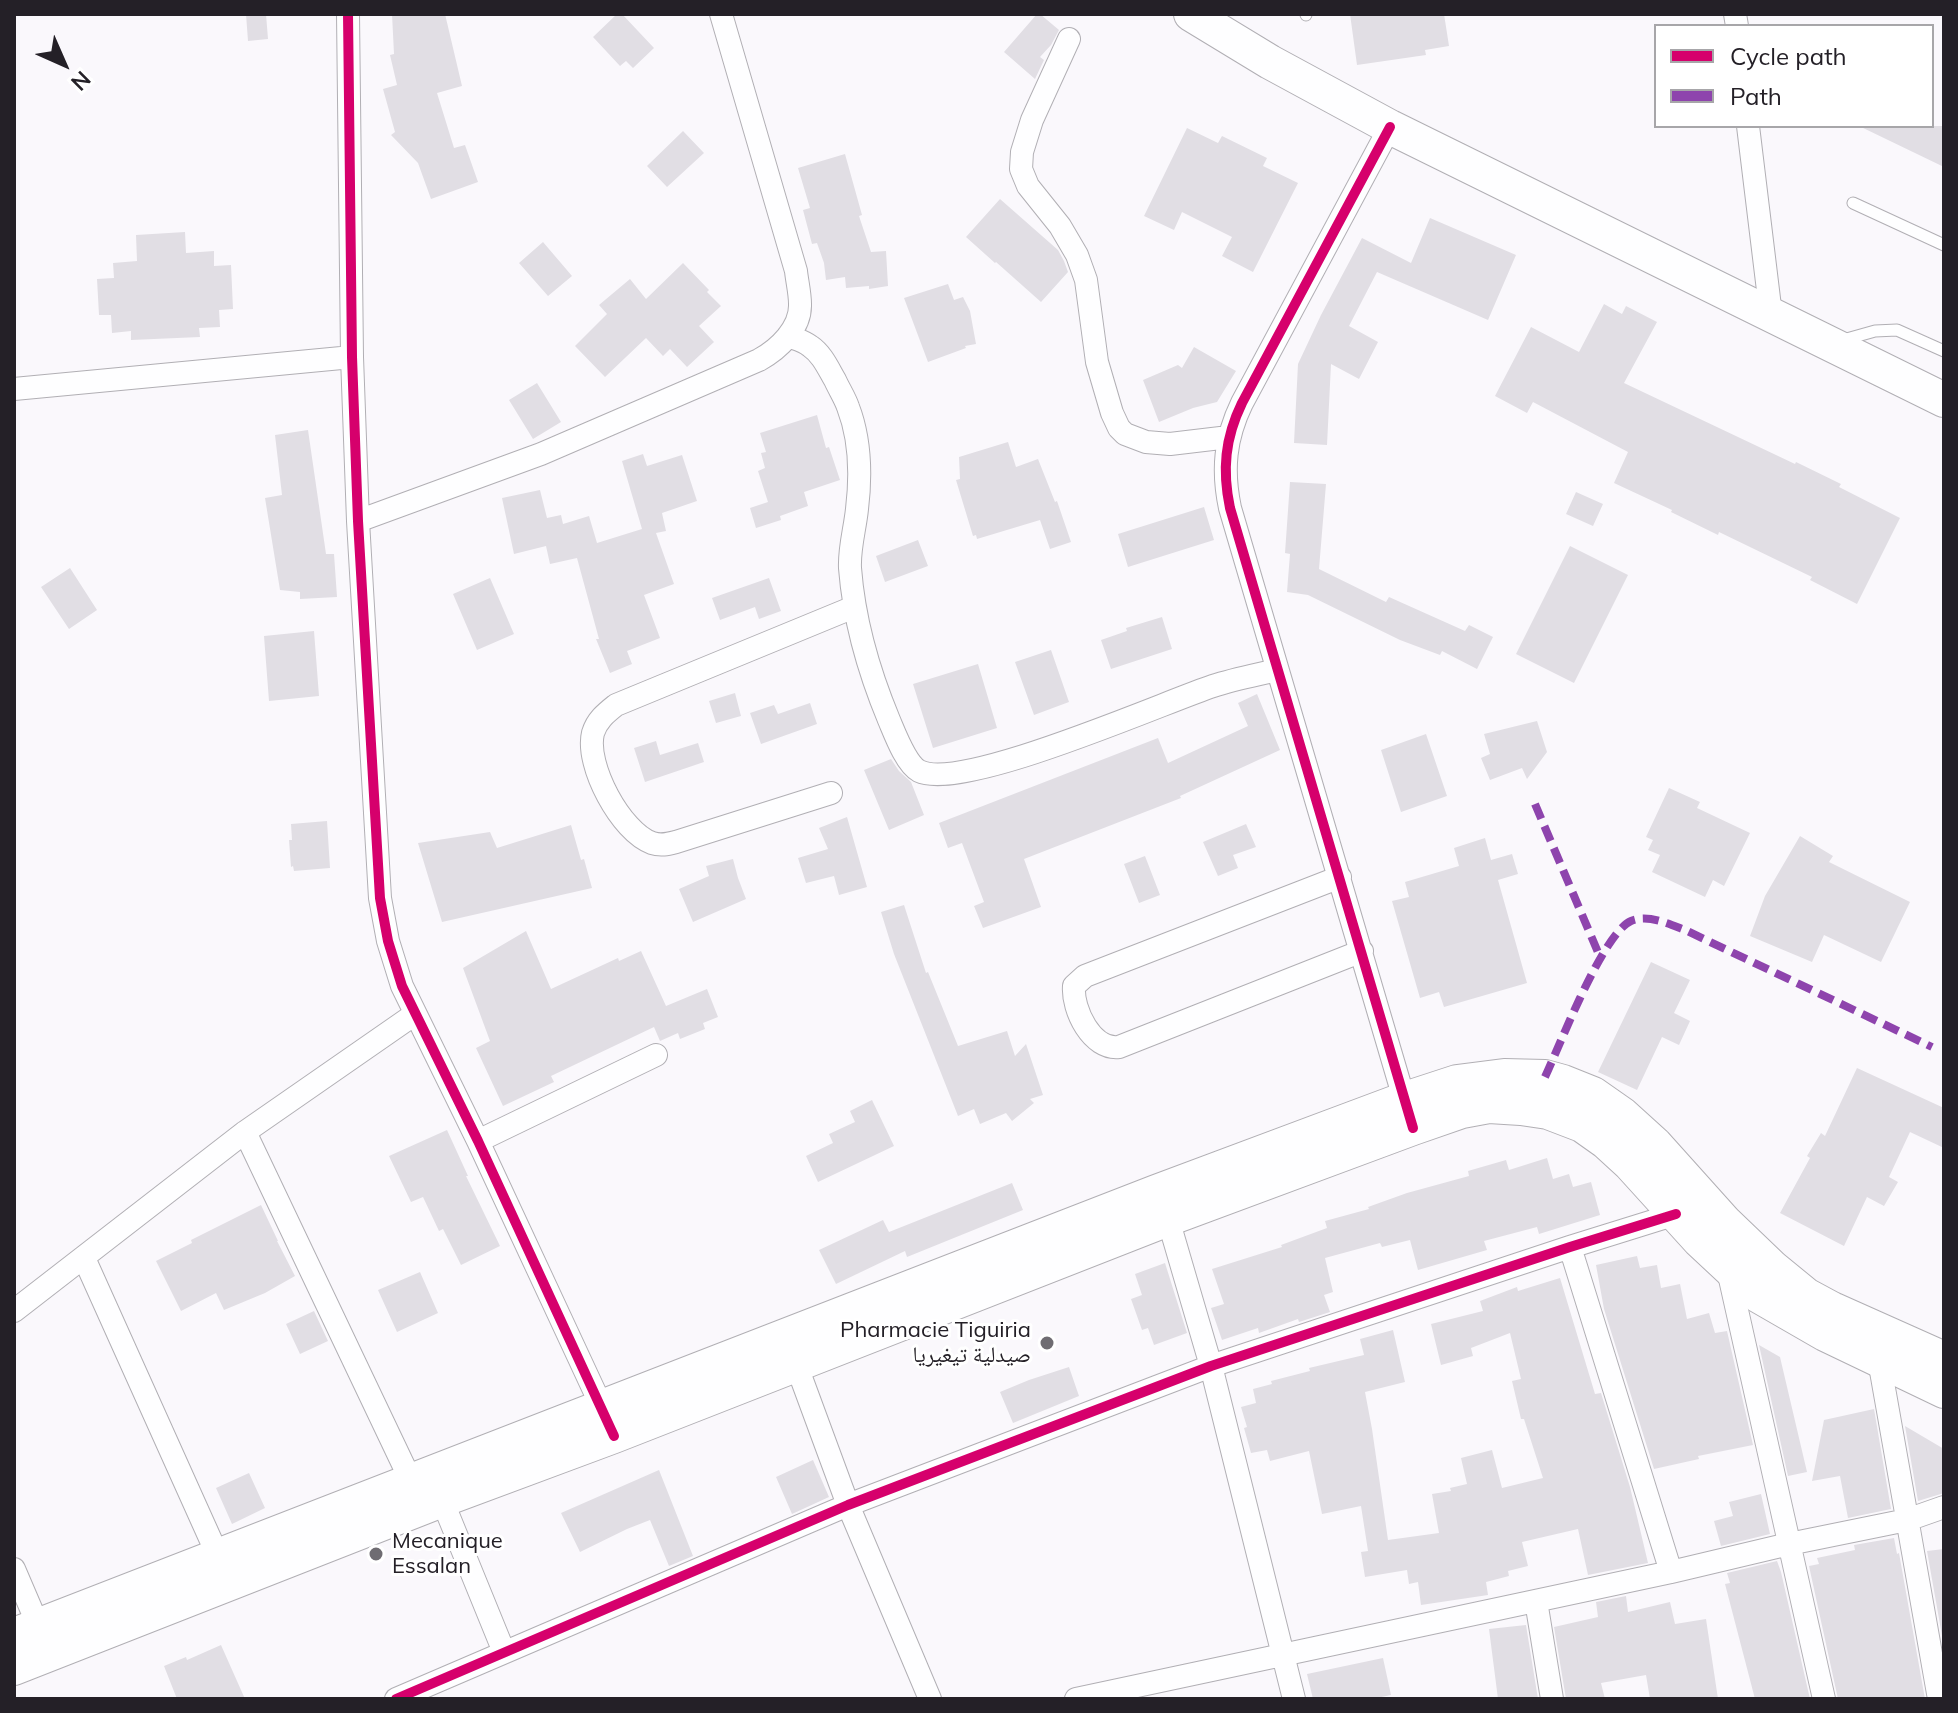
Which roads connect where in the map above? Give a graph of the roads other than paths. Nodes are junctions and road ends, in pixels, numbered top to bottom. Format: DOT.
graph roads {
  1 [pos="348,14"];
  2 [pos="721,14"];
  3 [pos="1191,14"];
  4 [pos="1069,39"];
  5 [pos="1390,127"];
  6 [pos="1748,128"];
  7 [pos="1853,203"];
  8 [pos="1944,245"];
  9 [pos="1771,315"];
  10 [pos="788,336"];
  11 [pos="1830,344"];
  12 [pos="1944,351"];
  13 [pos="352,357"];
  14 [pos="14,389"];
  15 [pos="1944,400"];
  16 [pos="1229,437"];
  17 [pos="358,521"];
  18 [pos="854,607"];
  19 [pos="1277,670"];
  20 [pos="831,793"];
  21 [pos="1340,877"];
  22 [pos="1362,951"];
  23 [pos="415,1014"];
  24 [pos="656,1055"];
  25 [pos="1409,1113"];
  26 [pos="245,1132"];
  27 [pos="478,1141"];
  28 [pos="1676,1214"];
  29 [pos="1168,1219"];
  30 [pos="1570,1247"];
  31 [pos="84,1258"];
  32 [pos="1728,1268"];
  33 [pos="14,1311"];
  34 [pos="792,1350"];
  35 [pos="1944,1359"];
  36 [pos="1879,1360"];
  37 [pos="1211,1366"];
  38 [pos="1944,1391"];
  39 [pos="608,1422"];
  40 [pos="411,1481"];
  41 [pos="442,1500"];
  42 [pos="848,1505"];
  43 [pos="1944,1507"];
  44 [pos="1907,1520"];
  45 [pos="1789,1544"];
  46 [pos="218,1556"];
  47 [pos="14,1569"];
  48 [pos="1671,1572"];
  49 [pos="1536,1601"];
  50 [pos="26,1630"];
  51 [pos="504,1652"];
  52 [pos="1283,1656"];
  53 [pos="14,1668"];
  54 [pos="396,1699"];
  55 [pos="930,1699"];
  56 [pos="1076,1699"];
  57 [pos="1294,1699"];
  58 [pos="1552,1699"];
  59 [pos="1824,1699"];
  60 [pos="1939,1699"];
  1 -- 13 [label="street"];
  2 -- 10 [label="street"];
  3 -- 5 [label="main road"];
  4 -- 16 [label="street"];
  5 -- 9 [label="main road"];
  5 -- 16 [label="street"];
  6 -- 9 [label="street"];
  7 -- 8 [label="lane"];
  9 -- 11 [label="main road"];
  10 -- 17 [label="street"];
  10 -- 18 [label="street"];
  11 -- 12 [label="lane"];
  11 -- 15 [label="main road"];
  13 -- 14 [label="street"];
  13 -- 17 [label="street"];
  16 -- 19 [label="street"];
  17 -- 23 [label="street"];
  18 -- 19 [label="street"];
  18 -- 20 [label="street"];
  19 -- 21 [label="street"];
  21 -- 22 [label="street"];
  21 -- 22 [label="street"];
  22 -- 25 [label="street"];
  23 -- 26 [label="street"];
  23 -- 27 [label="street"];
  24 -- 27 [label="street"];
  25 -- 28 [label="main road"];
  25 -- 29 [label="main road"];
  25 -- 34 [label="main road"];
  25 -- 35 [label="main road"];
  26 -- 31 [label="street"];
  26 -- 40 [label="street"];
  27 -- 39 [label="street"];
  28 -- 30 [label="street"];
  28 -- 32 [label="main road"];
  29 -- 34 [label="main road"];
  29 -- 37 [label="street"];
  30 -- 37 [label="street"];
  30 -- 48 [label="street"];
  31 -- 33 [label="street"];
  31 -- 46 [label="street"];
  32 -- 36 [label="main road"];
  32 -- 45 [label="street"];
  34 -- 39 [label="main road"];
  34 -- 42 [label="street"];
  36 -- 38 [label="main road"];
  36 -- 44 [label="street"];
  37 -- 42 [label="street"];
  37 -- 52 [label="street"];
  39 -- 40 [label="main road"];
  39 -- 41 [label="main road"];
  40 -- 46 [label="main road"];
  41 -- 51 [label="street"];
  41 -- 53 [label="main road"];
  42 -- 51 [label="street"];
  42 -- 55 [label="street"];
  43 -- 44 [label="street"];
  44 -- 45 [label="street"];
  44 -- 60 [label="street"];
  45 -- 48 [label="street"];
  45 -- 59 [label="street"];
  46 -- 50 [label="main road"];
  47 -- 50 [label="street"];
  48 -- 49 [label="street"];
  49 -- 52 [label="street"];
  49 -- 58 [label="street"];
  51 -- 54 [label="street"];
  52 -- 56 [label="street"];
  52 -- 57 [label="street"];
}
